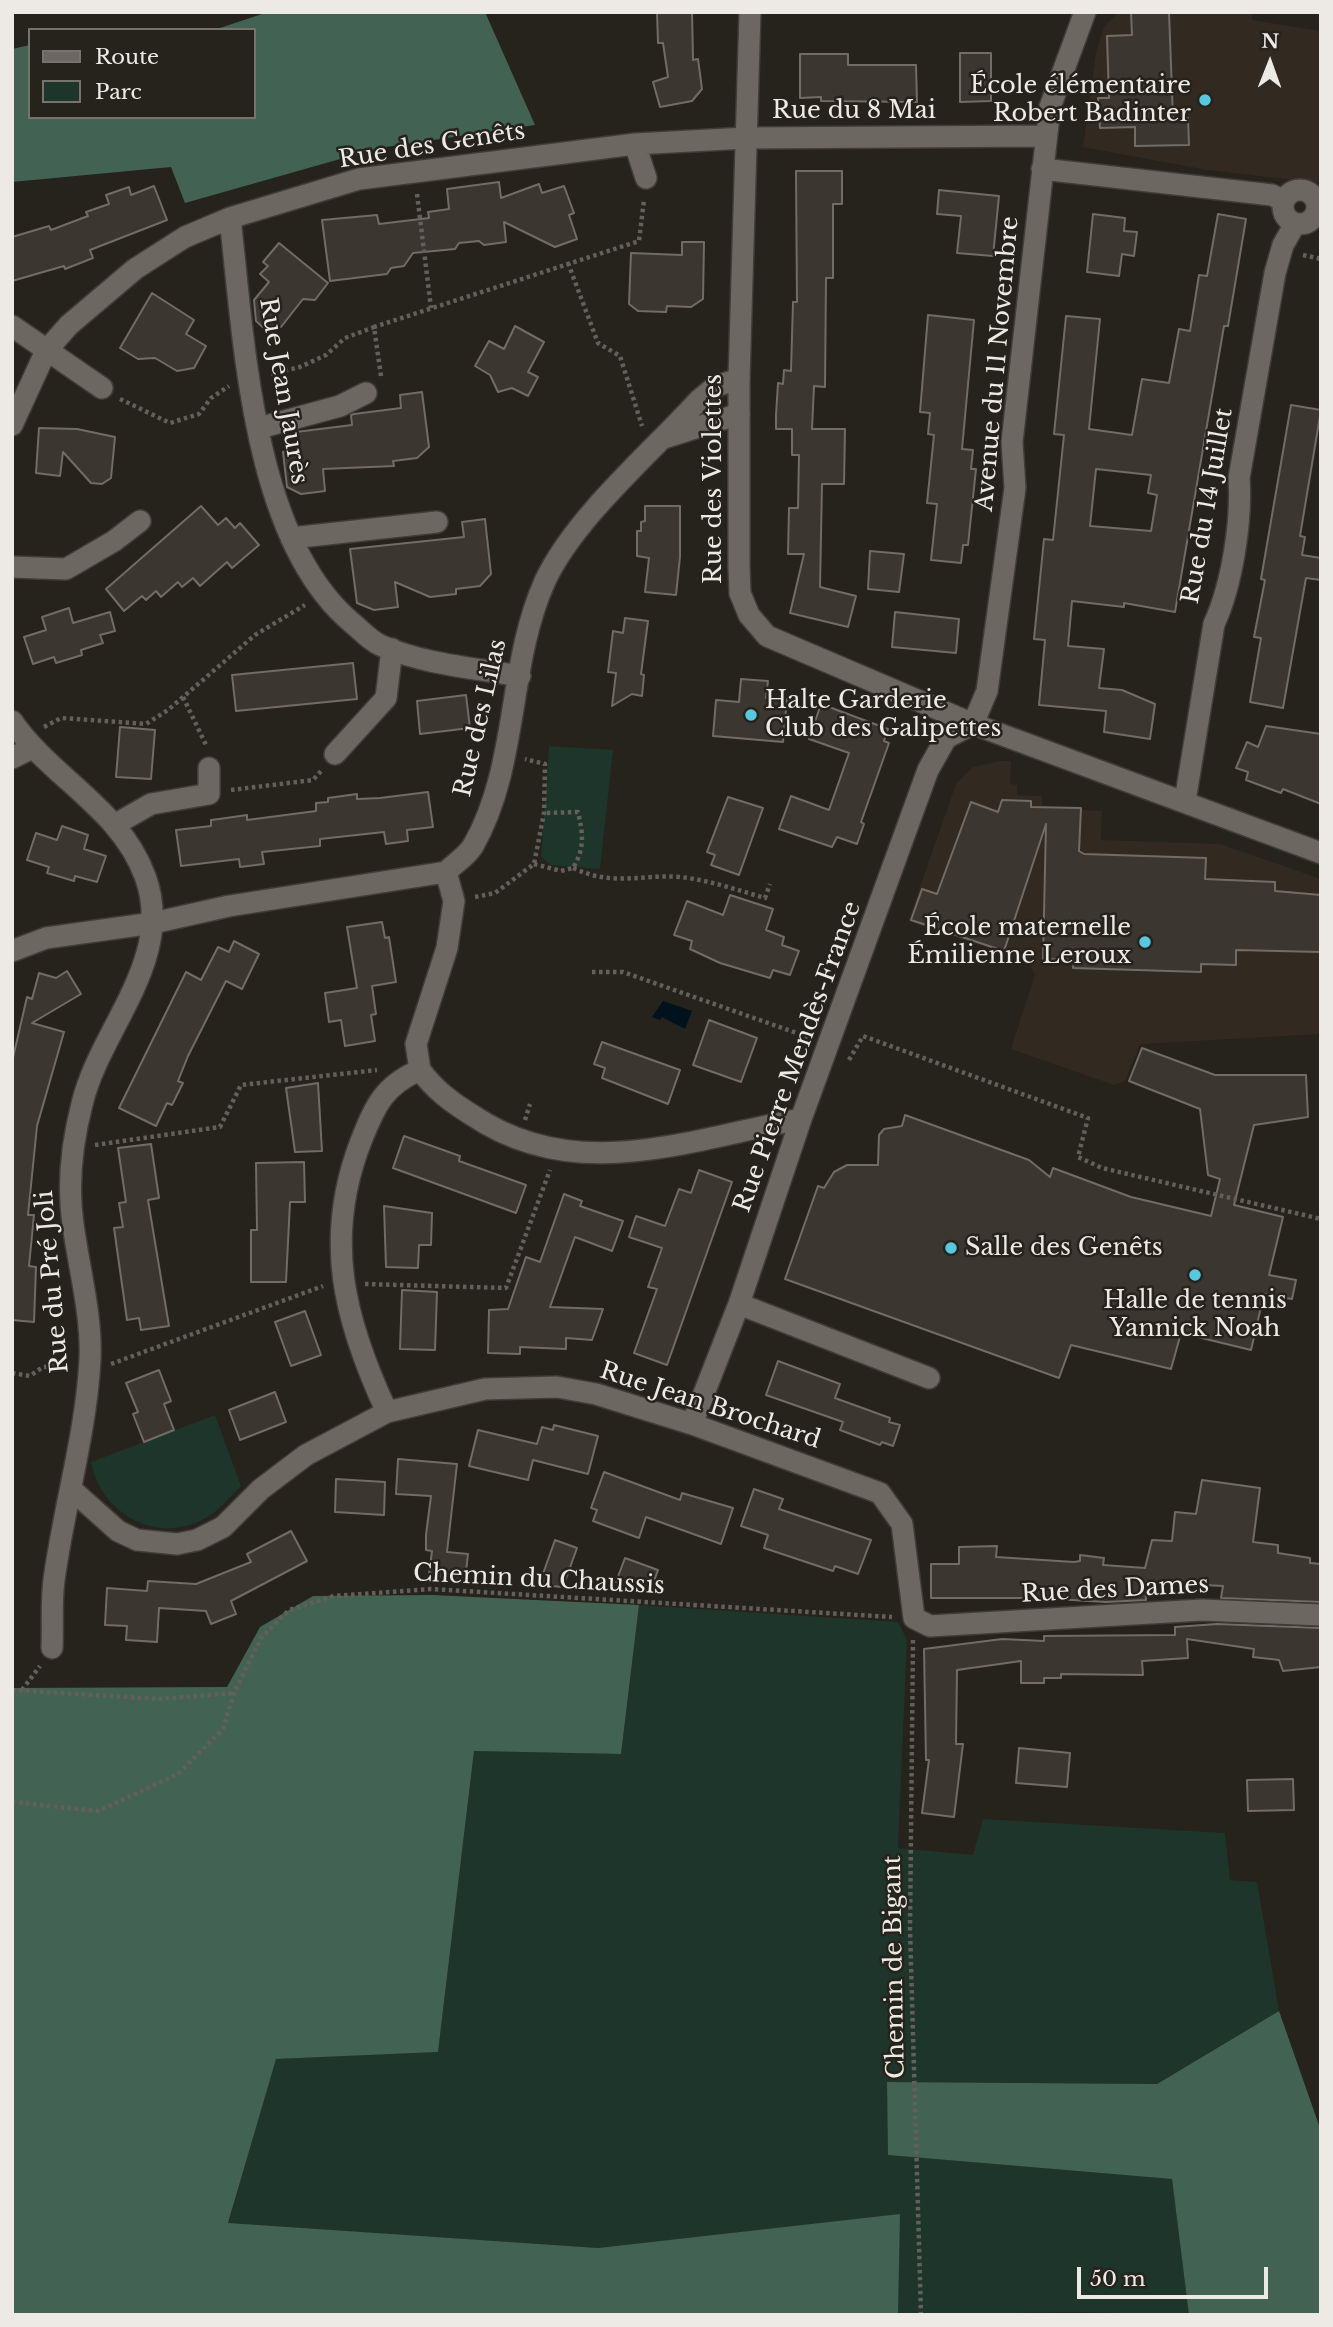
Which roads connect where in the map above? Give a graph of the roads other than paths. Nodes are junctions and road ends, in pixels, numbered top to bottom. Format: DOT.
graph roads {
  1 [pos="750,12"];
  2 [pos="1083,13"];
  3 [pos="1046,136"];
  4 [pos="746,138"];
  5 [pos="635,144"];
  6 [pos="1042,169"];
  7 [pos="646,178"];
  8 [pos="1284,201"];
  9 [pos="230,218"];
  10 [pos="1295,224"];
  11 [pos="12,326"];
  12 [pos="46,351"];
  13 [pos="739,379"];
  14 [pos="102,388"];
  15 [pos="366,393"];
  16 [pos="739,414"];
  17 [pos="12,425"];
  18 [pos="259,428"];
  19 [pos="658,445"];
  20 [pos="140,521"];
  21 [pos="437,522"];
  22 [pos="291,538"];
  23 [pos="12,567"];
  24 [pos="392,649"];
  25 [pos="520,676"];
  26 [pos="973,724"];
  27 [pos="22,735"];
  28 [pos="335,754"];
  29 [pos="12,758"];
  30 [pos="209,768"];
  31 [pos="1185,801"];
  32 [pos="116,824"];
  33 [pos="1321,853"];
  34 [pos="446,872"];
  35 [pos="153,923"];
  36 [pos="12,951"];
  37 [pos="420,1070"];
  38 [pos="801,1119"];
  39 [pos="739,1304"];
  40 [pos="929,1378"];
  41 [pos="387,1412"];
  42 [pos="692,1424"];
  43 [pos="71,1489"];
  44 [pos="1321,1615"];
  45 [pos="914,1618"];
  46 [pos="52,1648"];
  1 -- 4 [label="street, Rue des Violettes"];
  2 -- 3 [label="street, Avenue du 11 Novembre"];
  3 -- 4 [label="street, Rue du 8 Mai"];
  3 -- 6 [label="street, Avenue du 11 Novembre"];
  4 -- 5 [label="street, Rue des Genêts"];
  4 -- 13 [label="street, Rue des Violettes"];
  5 -- 7 [label="street"];
  5 -- 9 [label="street, Rue des Genêts"];
  6 -- 8 [label="street"];
  6 -- 26 [label="street, Avenue du 11 Novembre"];
  8 -- 10 [label="street"];
  8 -- 10 [label="street"];
  9 -- 12 [label="street, Rue des Genêts"];
  9 -- 18 [label="street, Rue Jean Jaurès"];
  10 -- 31 [label="street, Rue du 14 Juillet"];
  11 -- 12 [label="street"];
  12 -- 14 [label="street"];
  12 -- 17 [label="street, Rue des Genêts"];
  13 -- 16 [label="street, Rue des Violettes"];
  13 -- 19 [label="street, Rue des Lilas"];
  15 -- 18 [label="street"];
  16 -- 19 [label="street"];
  16 -- 26 [label="street, Rue des Violettes"];
  18 -- 22 [label="street, Rue Jean Jaurès"];
  19 -- 25 [label="street, Rue des Lilas"];
  20 -- 23 [label="street"];
  21 -- 22 [label="street"];
  22 -- 24 [label="street, Rue Jean Jaurès"];
  24 -- 25 [label="street, Rue Jean Jaurès"];
  24 -- 28 [label="street"];
  25 -- 34 [label="street, Rue des Lilas"];
  26 -- 31 [label="street, Rue des Violettes"];
  26 -- 38 [label="street, Rue Pierre Mendès-France"];
  27 -- 29 [label="street"];
  27 -- 32 [label="street"];
  30 -- 32 [label="street"];
  31 -- 33 [label="street, Rue des Violettes"];
  32 -- 35 [label="street"];
  34 -- 35 [label="street"];
  34 -- 37 [label="street"];
  35 -- 36 [label="street"];
  35 -- 43 [label="street, Rue du Pré Joli"];
  37 -- 38 [label="street"];
  37 -- 41 [label="street"];
  38 -- 39 [label="street, Rue Pierre Mendès-France"];
  39 -- 40 [label="street"];
  39 -- 42 [label="street, Rue Pierre Mendès-France"];
  41 -- 42 [label="street, Rue Jean Brochard"];
  41 -- 43 [label="street, Rue Jean Brochard"];
  42 -- 45 [label="street, Rue Jean Brochard"];
  43 -- 46 [label="street, Rue du Pré Joli"];
  44 -- 45 [label="street, Rue des Dames"];
}
